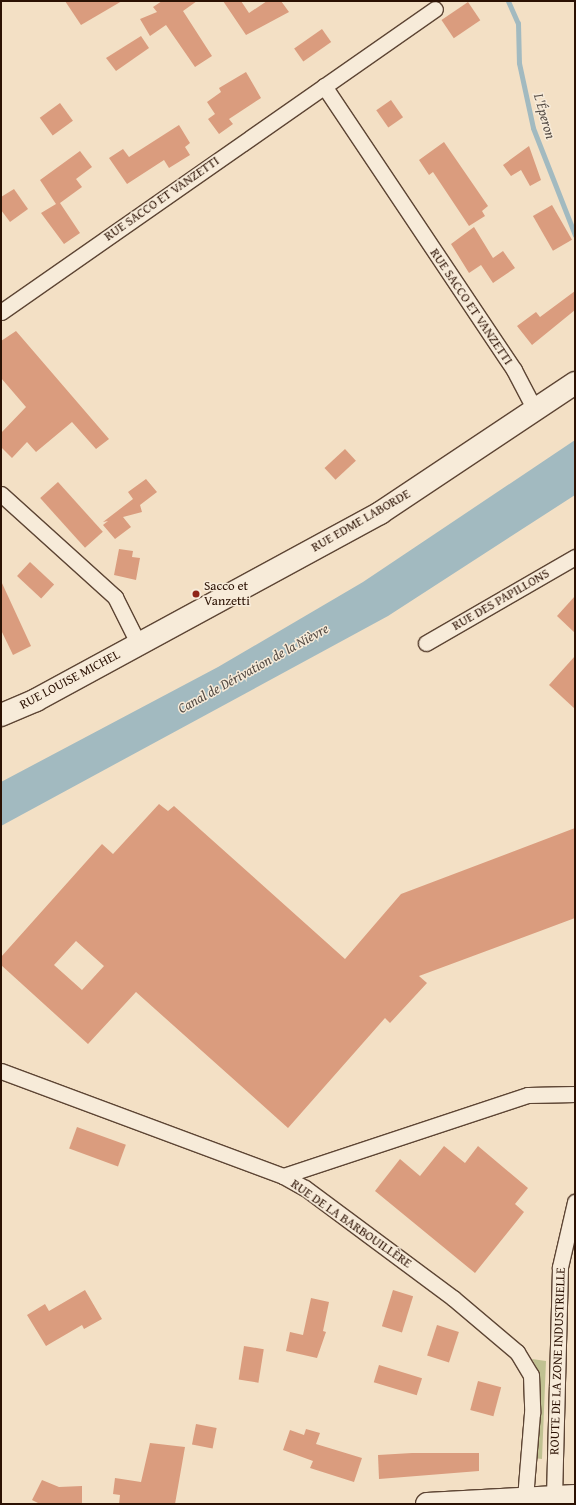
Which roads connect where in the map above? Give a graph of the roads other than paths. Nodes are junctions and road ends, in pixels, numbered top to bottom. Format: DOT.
graph roads {
  1 [pos="435,10"];
  2 [pos="324,86"];
  3 [pos="1,312"];
  4 [pos="575,383"];
  5 [pos="535,410"];
  6 [pos="1,494"];
  7 [pos="575,557"];
  8 [pos="426,642"];
  9 [pos="138,643"];
  10 [pos="1,715"];
  11 [pos="1,1071"];
  12 [pos="575,1094"];
  13 [pos="283,1176"];
  14 [pos="575,1202"];
  15 [pos="564,1496"];
  16 [pos="525,1498"];
  17 [pos="427,1504"];
  1 -- 2 [label="street, RUE SACCO ET VANZETTI"];
  2 -- 3 [label="street, RUE SACCO ET VANZETTI"];
  2 -- 5 [label="street, RUE SACCO ET VANZETTI"];
  4 -- 5 [label="street, RUE EDME LABORDE"];
  5 -- 9 [label="street, RUE EDME LABORDE"];
  6 -- 9 [label="street"];
  7 -- 8 [label="street, RUE DES PAPILLONS"];
  9 -- 10 [label="street, RUE LOUISE MICHEL"];
  11 -- 13 [label="street, RUE DE LA BARBOUILLÈRE"];
  12 -- 13 [label="street"];
  13 -- 16 [label="street, RUE DE LA BARBOUILLÈRE"];
  14 -- 15 [label="street, ROUTE DE LA ZONE INDUSTRIELLE"];
  15 -- 16 [label="street"];
  16 -- 17 [label="street"];
}
